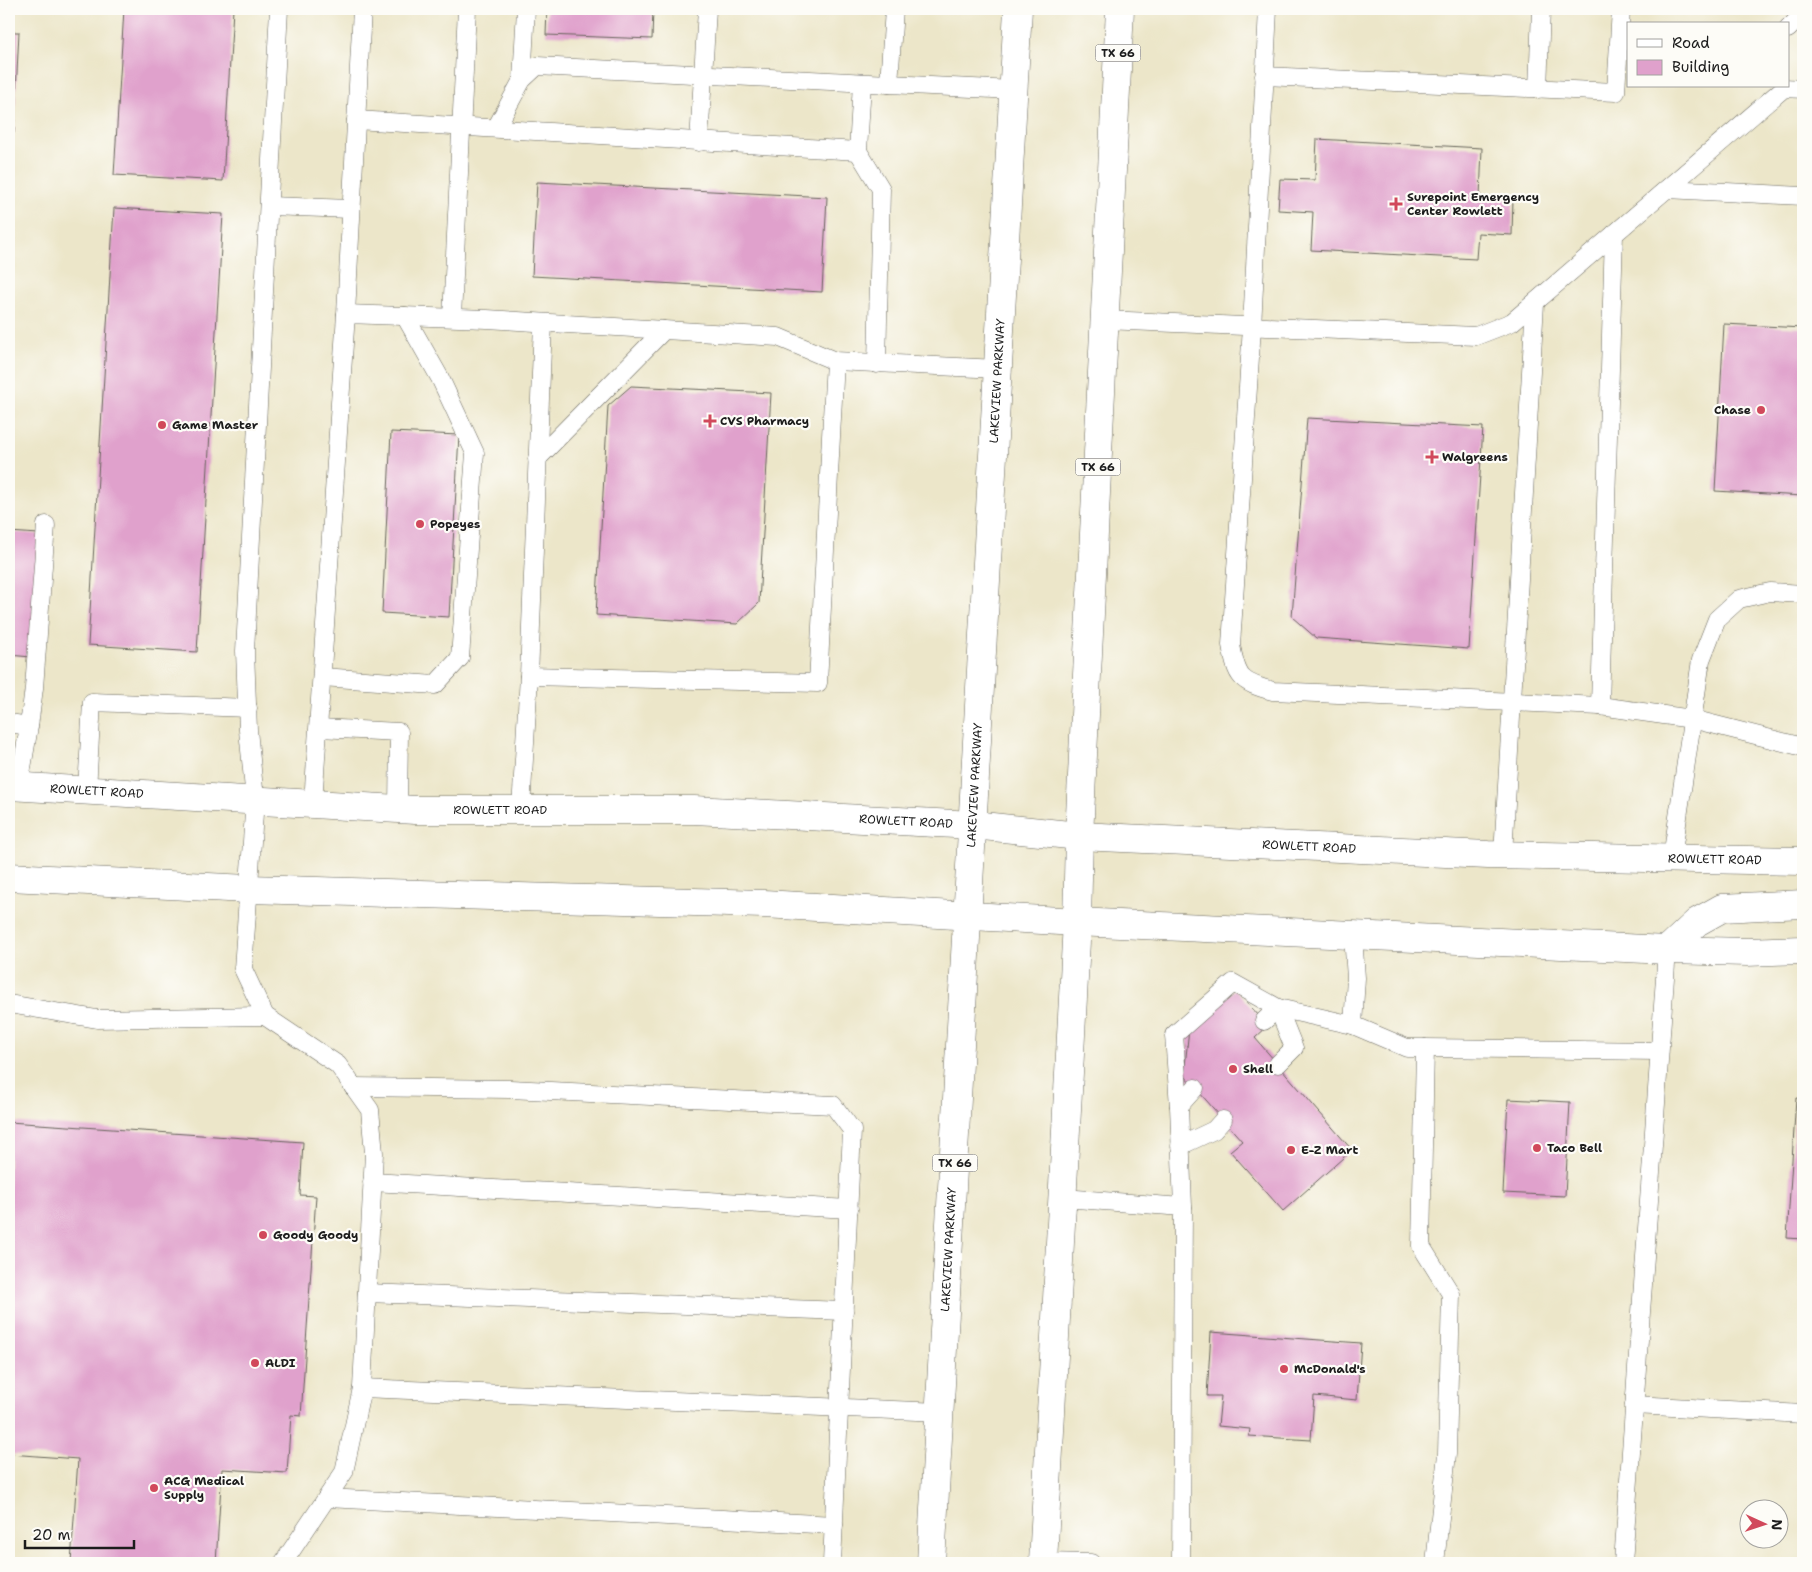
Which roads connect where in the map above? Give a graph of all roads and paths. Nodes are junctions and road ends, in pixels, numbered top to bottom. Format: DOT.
graph roads {
  1 [pos="280,9"];
  2 [pos="362,9"];
  3 [pos="467,9"];
  4 [pos="526,9"];
  5 [pos="707,9"];
  6 [pos="894,9"];
  7 [pos="1018,9"];
  8 [pos="1120,9"];
  9 [pos="1268,9"];
  10 [pos="1541,9"];
  11 [pos="1621,9"];
  12 [pos="1803,14"];
  13 [pos="1624,28"];
  14 [pos="1790,28"];
  15 [pos="704,74"];
  16 [pos="1264,76"];
  17 [pos="522,80"];
  18 [pos="862,83"];
  19 [pos="889,84"];
  20 [pos="1538,89"];
  21 [pos="1803,89"];
  22 [pos="1014,90"];
  23 [pos="356,120"];
  24 [pos="461,126"];
  25 [pos="496,128"];
  26 [pos="699,142"];
  27 [pos="858,151"];
  28 [pos="1668,189"];
  29 [pos="1803,196"];
  30 [pos="269,206"];
  31 [pos="351,209"];
  32 [pos="1614,234"];
  33 [pos="1535,302"];
  34 [pos="346,314"];
  35 [pos="405,316"];
  36 [pos="452,317"];
  37 [pos="1105,320"];
  38 [pos="543,323"];
  39 [pos="1252,327"];
  40 [pos="664,330"];
  41 [pos="835,361"];
  42 [pos="877,364"];
  43 [pos="998,369"];
  44 [pos="537,459"];
  45 [pos="46,525"];
  46 [pos="1803,594"];
  47 [pos="529,676"];
  48 [pos="322,677"];
  49 [pos="1512,702"];
  50 [pos="1600,706"];
  51 [pos="248,708"];
  52 [pos="1692,719"];
  53 [pos="9,723"];
  54 [pos="29,726"];
  55 [pos="318,728"];
  56 [pos="1803,747"];
  57 [pos="14,786"];
  58 [pos="87,790"];
  59 [pos="255,799"];
  60 [pos="313,803"];
  61 [pos="398,808"];
  62 [pos="522,810"];
  63 [pos="973,825"];
  64 [pos="1079,836"];
  65 [pos="1503,855"];
  66 [pos="1672,858"];
  67 [pos="1803,861"];
  68 [pos="9,877"];
  69 [pos="248,890"];
  70 [pos="1803,904"];
  71 [pos="969,915"];
  72 [pos="1077,922"];
  73 [pos="1353,935"];
  74 [pos="1667,950"];
  75 [pos="1803,950"];
  76 [pos="9,1004"];
  77 [pos="1278,1008"];
  78 [pos="265,1016"];
  79 [pos="1264,1021"];
  80 [pos="1353,1025"];
  81 [pos="1425,1048"];
  82 [pos="1659,1051"];
  83 [pos="1278,1064"];
  84 [pos="354,1087"];
  85 [pos="1195,1088"];
  86 [pos="1179,1106"];
  87 [pos="1223,1120"];
  88 [pos="1180,1146"];
  89 [pos="372,1182"];
  90 [pos="1063,1198"];
  91 [pos="1183,1208"];
  92 [pos="848,1209"];
  93 [pos="367,1293"];
  94 [pos="844,1311"];
  95 [pos="362,1388"];
  96 [pos="1634,1405"];
  97 [pos="840,1408"];
  98 [pos="941,1412"];
  99 [pos="1803,1414"];
  100 [pos="326,1498"];
  101 [pos="834,1524"];
  102 [pos="282,1563"];
  103 [pos="832,1563"];
  104 [pos="931,1563"];
  105 [pos="1043,1563"];
  106 [pos="1091,1563"];
  107 [pos="1181,1563"];
  108 [pos="1435,1563"];
  109 [pos="1623,1563"];
  1 -- 30 [label="lane"];
  2 -- 23 [label="lane"];
  3 -- 24 [label="lane"];
  4 -- 17 [label="lane"];
  5 -- 15 [label="lane"];
  6 -- 19 [label="lane"];
  7 -- 22 [label="main road, LAKEVIEW PARKWAY / TX 66"];
  8 -- 37 [label="main road, TX 66"];
  9 -- 16 [label="lane"];
  10 -- 20 [label="lane"];
  11 -- 13 [label="lane"];
  12 -- 14 [label="lane"];
  13 -- 20 [label="lane"];
  15 -- 17 [label="lane"];
  15 -- 18 [label="lane"];
  15 -- 26 [label="lane"];
  16 -- 20 [label="lane"];
  16 -- 39 [label="lane"];
  17 -- 25 [label="lane"];
  18 -- 19 [label="lane"];
  18 -- 27 [label="lane"];
  19 -- 22 [label="lane"];
  21 -- 28 [label="lane"];
  22 -- 43 [label="main road, LAKEVIEW PARKWAY / TX 66"];
  23 -- 24 [label="lane"];
  23 -- 31 [label="lane"];
  24 -- 25 [label="lane"];
  24 -- 36 [label="lane"];
  25 -- 26 [label="lane"];
  26 -- 27 [label="lane"];
  27 -- 42 [label="lane"];
  28 -- 29 [label="lane"];
  28 -- 32 [label="lane"];
  30 -- 31 [label="lane"];
  30 -- 51 [label="lane"];
  31 -- 34 [label="lane"];
  32 -- 33 [label="lane"];
  32 -- 50 [label="lane"];
  33 -- 39 [label="lane"];
  33 -- 49 [label="lane"];
  34 -- 35 [label="lane"];
  34 -- 48 [label="lane"];
  35 -- 36 [label="lane"];
  35 -- 48 [label="lane"];
  36 -- 38 [label="lane"];
  37 -- 39 [label="lane"];
  37 -- 64 [label="main road, TX 66"];
  38 -- 40 [label="lane"];
  38 -- 44 [label="lane"];
  39 -- 49 [label="lane"];
  40 -- 41 [label="lane"];
  40 -- 44 [label="lane"];
  41 -- 42 [label="lane"];
  41 -- 47 [label="lane"];
  42 -- 43 [label="lane"];
  43 -- 63 [label="main road, LAKEVIEW PARKWAY / TX 66"];
  44 -- 47 [label="lane"];
  45 -- 54 [label="lane"];
  46 -- 52 [label="lane"];
  47 -- 62 [label="lane"];
  48 -- 55 [label="lane"];
  49 -- 50 [label="lane"];
  49 -- 65 [label="lane"];
  50 -- 52 [label="lane"];
  51 -- 58 [label="lane"];
  51 -- 59 [label="lane"];
  52 -- 56 [label="lane"];
  52 -- 66 [label="lane"];
  53 -- 54 [label="lane"];
  54 -- 57 [label="lane"];
  55 -- 60 [label="lane"];
  55 -- 61 [label="lane"];
  57 -- 58 [label="main road, ROWLETT ROAD"];
  58 -- 59 [label="main road, ROWLETT ROAD"];
  59 -- 60 [label="main road, ROWLETT ROAD"];
  59 -- 69 [label="lane"];
  60 -- 61 [label="main road, ROWLETT ROAD"];
  61 -- 62 [label="main road, ROWLETT ROAD"];
  62 -- 63 [label="main road, ROWLETT ROAD"];
  63 -- 64 [label="main road, ROWLETT ROAD"];
  63 -- 71 [label="main road, LAKEVIEW PARKWAY / TX 66"];
  64 -- 65 [label="main road, ROWLETT ROAD"];
  64 -- 72 [label="main road, TX 66"];
  65 -- 66 [label="main road, ROWLETT ROAD"];
  66 -- 67 [label="main road, ROWLETT ROAD"];
  68 -- 69 [label="main road"];
  69 -- 71 [label="main road"];
  69 -- 78 [label="lane"];
  70 -- 74 [label="main road"];
  71 -- 72 [label="main road"];
  71 -- 98 [label="main road, LAKEVIEW PARKWAY / TX 66"];
  72 -- 73 [label="main road"];
  72 -- 90 [label="main road, TX 66"];
  73 -- 74 [label="main road"];
  73 -- 80 [label="lane"];
  74 -- 75 [label="main road"];
  74 -- 82 [label="lane"];
  76 -- 78 [label="lane"];
  77 -- 79 [label="lane"];
  77 -- 80 [label="lane"];
  77 -- 83 [label="lane"];
  77 -- 86 [label="lane"];
  78 -- 84 [label="lane"];
  80 -- 81 [label="lane"];
  81 -- 82 [label="lane"];
  81 -- 108 [label="lane"];
  82 -- 96 [label="lane"];
  84 -- 89 [label="lane"];
  84 -- 92 [label="lane"];
  85 -- 86 [label="lane"];
  86 -- 88 [label="lane"];
  87 -- 88 [label="lane"];
  88 -- 91 [label="lane"];
  89 -- 92 [label="lane"];
  89 -- 93 [label="lane"];
  90 -- 91 [label="lane"];
  90 -- 105 [label="main road, TX 66"];
  91 -- 107 [label="lane"];
  92 -- 94 [label="lane"];
  93 -- 94 [label="lane"];
  93 -- 95 [label="lane"];
  94 -- 97 [label="lane"];
  95 -- 97 [label="lane"];
  95 -- 100 [label="lane"];
  96 -- 99 [label="lane"];
  96 -- 109 [label="lane"];
  97 -- 98 [label="lane"];
  97 -- 101 [label="lane"];
  98 -- 104 [label="main road, LAKEVIEW PARKWAY / TX 66"];
  100 -- 101 [label="lane"];
  100 -- 102 [label="lane"];
  101 -- 103 [label="lane"];
  105 -- 106 [label="lane"];
}
